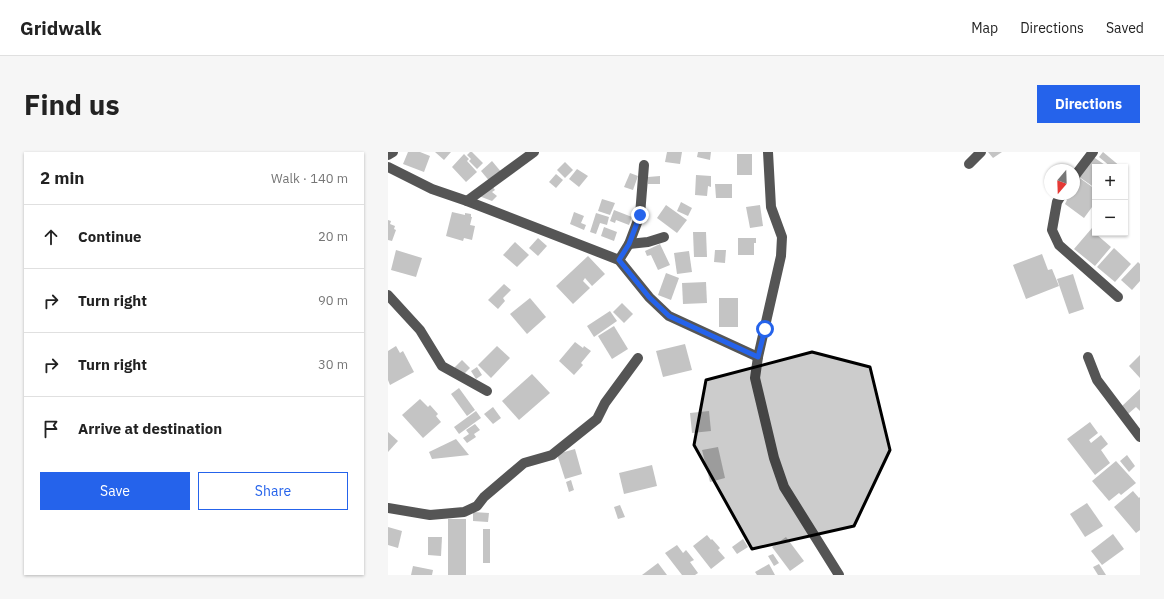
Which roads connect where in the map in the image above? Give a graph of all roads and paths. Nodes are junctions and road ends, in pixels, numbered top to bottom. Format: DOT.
graph roads {
  1 [pos="393,152"];
  2 [pos="534,152"];
  3 [pos="768,152"];
  4 [pos="980,152"];
  5 [pos="1093,152"];
  6 [pos="388,155"];
  7 [pos="969,164"];
  8 [pos="644,165"];
  9 [pos="388,167"];
  10 [pos="1080,170"];
  11 [pos="1058,200"];
  12 [pos="467,201"];
  13 [pos="664,237"];
  14 [pos="629,244"];
  15 [pos="619,260"];
  16 [pos="388,295"];
  17 [pos="1118,298"];
  18 [pos="758,357"];
  19 [pos="1088,357"];
  20 [pos="638,358"];
  21 [pos="487,391"];
  22 [pos="1140,437"];
  23 [pos="388,508"];
  24 [pos="838,575"];
  1 -- 6 [label="street"];
  2 -- 12 [label="street"];
  3 -- 18 [label="street"];
  4 -- 7 [label="street"];
  5 -- 10 [label="street"];
  8 -- 14 [label="street"];
  9 -- 12 [label="street"];
  11 -- 17 [label="street"];
  12 -- 15 [label="street"];
  13 -- 14 [label="street"];
  14 -- 15 [label="street"];
  15 -- 18 [label="street"];
  16 -- 21 [label="street"];
  18 -- 24 [label="street"];
  19 -- 22 [label="street"];
  20 -- 23 [label="street"];
}
